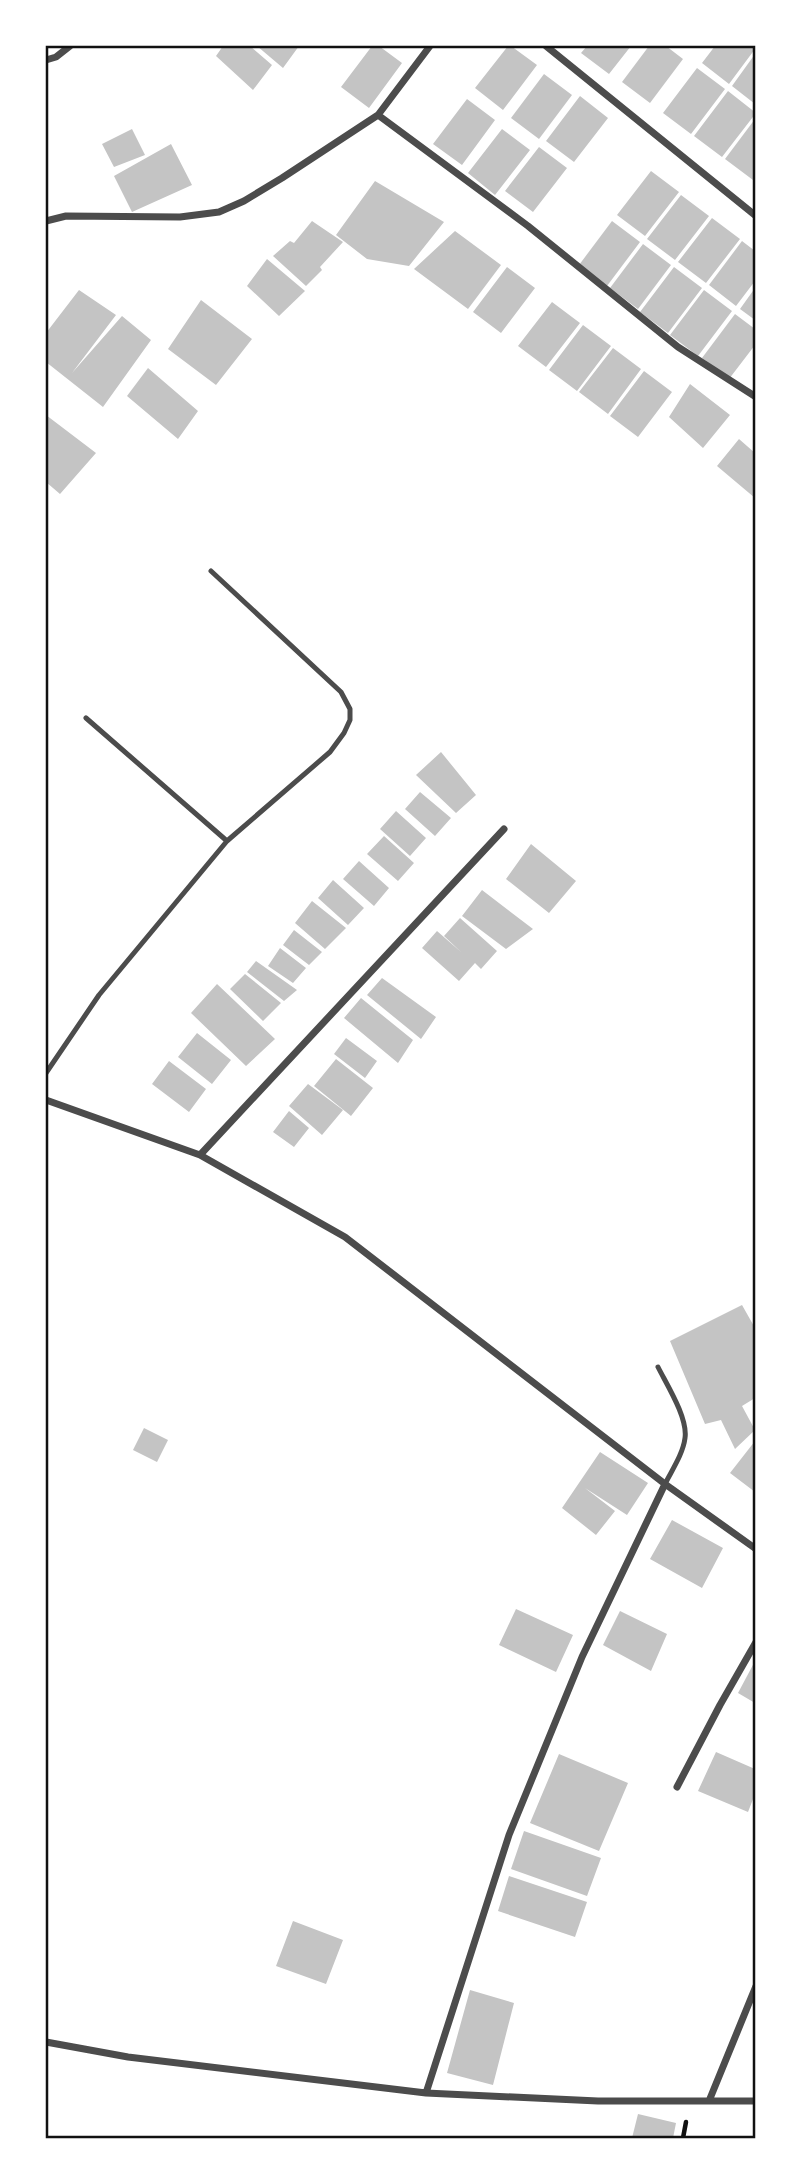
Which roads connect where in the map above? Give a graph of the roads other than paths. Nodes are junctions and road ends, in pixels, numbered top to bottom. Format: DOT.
graph roads {
  1 [pos="70,46"];
  2 [pos="430,46"];
  3 [pos="545,46"];
  4 [pos="46,60"];
  5 [pos="378,115"];
  6 [pos="755,216"];
  7 [pos="46,220"];
  8 [pos="755,397"];
  9 [pos="211,571"];
  10 [pos="86,718"];
  11 [pos="504,829"];
  12 [pos="227,841"];
  13 [pos="46,1073"];
  14 [pos="46,1100"];
  15 [pos="201,1155"];
  16 [pos="658,1367"];
  17 [pos="665,1483"];
  18 [pos="755,1549"];
  19 [pos="755,1643"];
  20 [pos="677,1787"];
  21 [pos="755,1986"];
  22 [pos="46,2042"];
  23 [pos="426,2093"];
  24 [pos="709,2101"];
  25 [pos="755,2101"];
  1 -- 4 [label="street"];
  2 -- 5 [label="street"];
  3 -- 6 [label="street"];
  5 -- 7 [label="street"];
  5 -- 8 [label="street"];
  9 -- 12 [label="lane"];
  10 -- 12 [label="lane"];
  11 -- 15 [label="street"];
  12 -- 13 [label="lane"];
  14 -- 15 [label="street"];
  15 -- 17 [label="street"];
  16 -- 17 [label="lane"];
  17 -- 18 [label="street"];
  17 -- 23 [label="street"];
  19 -- 20 [label="street"];
  21 -- 24 [label="street"];
  22 -- 23 [label="street"];
  23 -- 24 [label="street"];
  24 -- 25 [label="street"];
}
